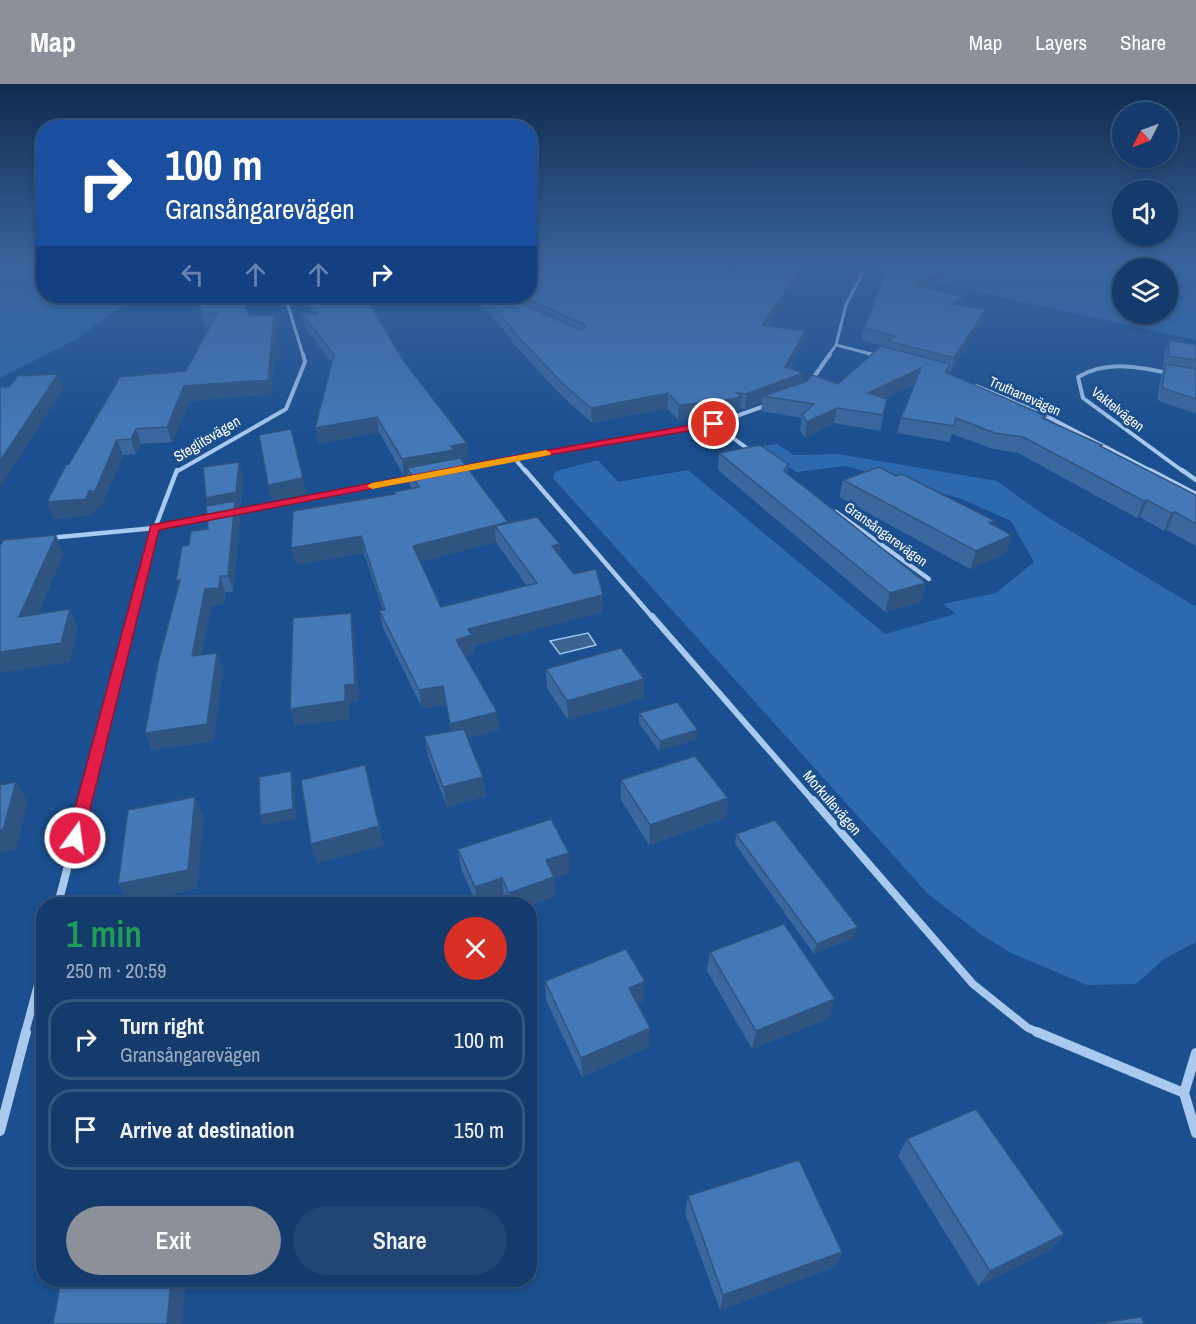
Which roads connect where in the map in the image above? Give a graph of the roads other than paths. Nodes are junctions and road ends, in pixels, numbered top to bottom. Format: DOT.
graph roads {
  1 [pos="293,321"];
  2 [pos="842,321"];
  3 [pos="836,345"];
  4 [pos="880,357"];
  5 [pos="1173,374"];
  6 [pos="967,382"];
  7 [pos="810,383"];
  8 [pos="781,400"];
  9 [pos="714,424"];
  10 [pos="760,458"];
  11 [pos="514,459"];
  12 [pos="456,470"];
  13 [pos="422,476"];
  14 [pos="1196,480"];
  15 [pos="1196,494"];
  16 [pos="826,505"];
  17 [pos="155,528"];
  18 [pos="48,538"];
  19 [pos="929,579"];
  20 [pos="60,897"];
  21 [pos="36,993"];
  22 [pos="1196,1053"];
  23 [pos="1184,1093"];
  24 [pos="0,1131"];
  25 [pos="1196,1133"];
  1 -- 17 [label="street, Steglitsvägen"];
  2 -- 3 [label="street"];
  3 -- 4 [label="street"];
  3 -- 7 [label="street"];
  5 -- 14 [label="street, Vaktelvägen"];
  6 -- 15 [label="street, Truthanevägen"];
  8 -- 9 [label="street"];
  9 -- 10 [label="street"];
  9 -- 11 [label="street"];
  11 -- 12 [label="street"];
  11 -- 23 [label="street, Morkullevägen"];
  13 -- 17 [label="street"];
  16 -- 19 [label="street, Gransångarevägen"];
  17 -- 18 [label="street"];
  17 -- 20 [label="street, Steglitsvägen"];
  21 -- 24 [label="street"];
  22 -- 23 [label="street"];
  23 -- 25 [label="street"];
}
